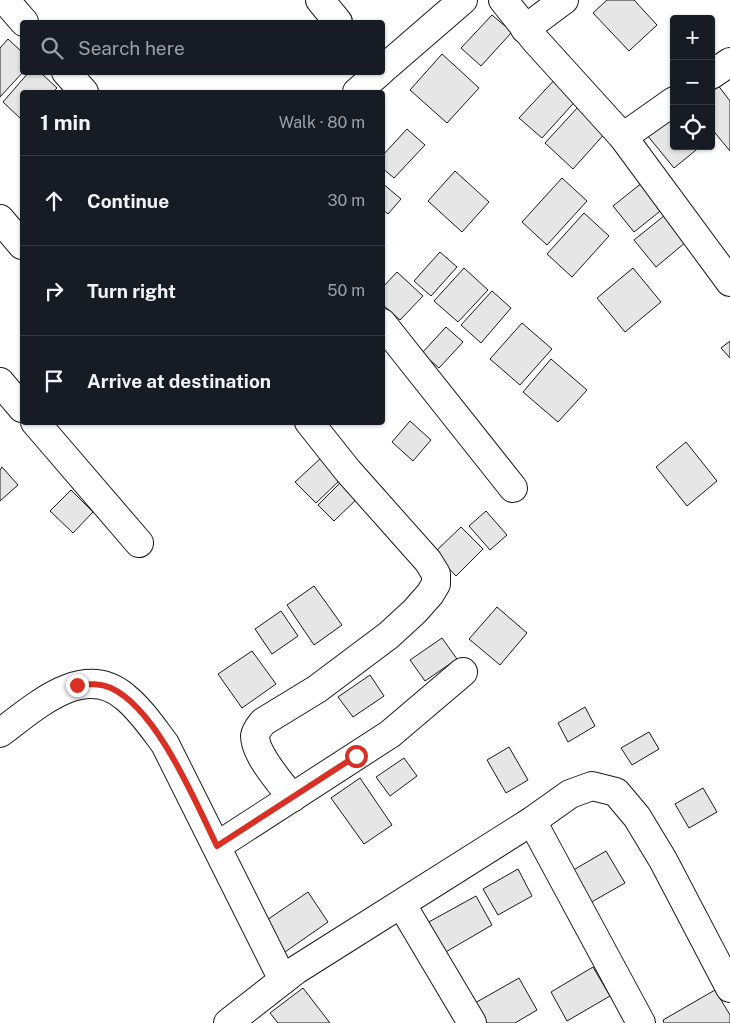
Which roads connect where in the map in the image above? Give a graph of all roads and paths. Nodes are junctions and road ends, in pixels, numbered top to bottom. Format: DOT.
graph roads {
  1 [pos="5,0"];
  2 [pos="320,0"];
  3 [pos="463,0"];
  4 [pos="503,0"];
  5 [pos="564,0"];
  6 [pos="22,20"];
  7 [pos="336,20"];
  8 [pos="525,29"];
  9 [pos="730,62"];
  10 [pos="385,68"];
  11 [pos="715,72"];
  12 [pos="69,75"];
  13 [pos="377,75"];
  14 [pos="82,90"];
  15 [pos="359,90"];
  16 [pos="670,104"];
  17 [pos="623,137"];
  18 [pos="0,219"];
  19 [pos="20,243"];
  20 [pos="730,282"];
  21 [pos="385,328"];
  22 [pos="38,425"];
  23 [pos="311,425"];
  24 [pos="513,488"];
  25 [pos="139,542"];
  26 [pos="463,672"];
  27 [pos="0,733"];
  28 [pos="292,798"];
  29 [pos="532,822"];
  30 [pos="217,846"];
  31 [pos="402,905"];
  32 [pos="724,960"];
  33 [pos="283,980"];
  34 [pos="730,988"];
  35 [pos="228,1023"];
  36 [pos="472,1023"];
  37 [pos="641,1023"];
  1 -- 6 [label="street"];
  2 -- 7 [label="street"];
  3 -- 10 [label="street"];
  4 -- 8 [label="street"];
  5 -- 8 [label="street"];
  8 -- 17 [label="street"];
  9 -- 11 [label="street"];
  12 -- 14 [label="street"];
  13 -- 15 [label="street"];
  16 -- 17 [label="street"];
  17 -- 20 [label="street"];
  18 -- 19 [label="street"];
  21 -- 24 [label="street"];
  22 -- 25 [label="street"];
  23 -- 28 [label="street"];
  26 -- 28 [label="street"];
  27 -- 30 [label="street"];
  28 -- 30 [label="street"];
  29 -- 31 [label="street"];
  29 -- 32 [label="street"];
  29 -- 37 [label="street"];
  30 -- 33 [label="street"];
  31 -- 33 [label="street"];
  31 -- 36 [label="street"];
  32 -- 34 [label="street"];
  33 -- 35 [label="street"];
}
